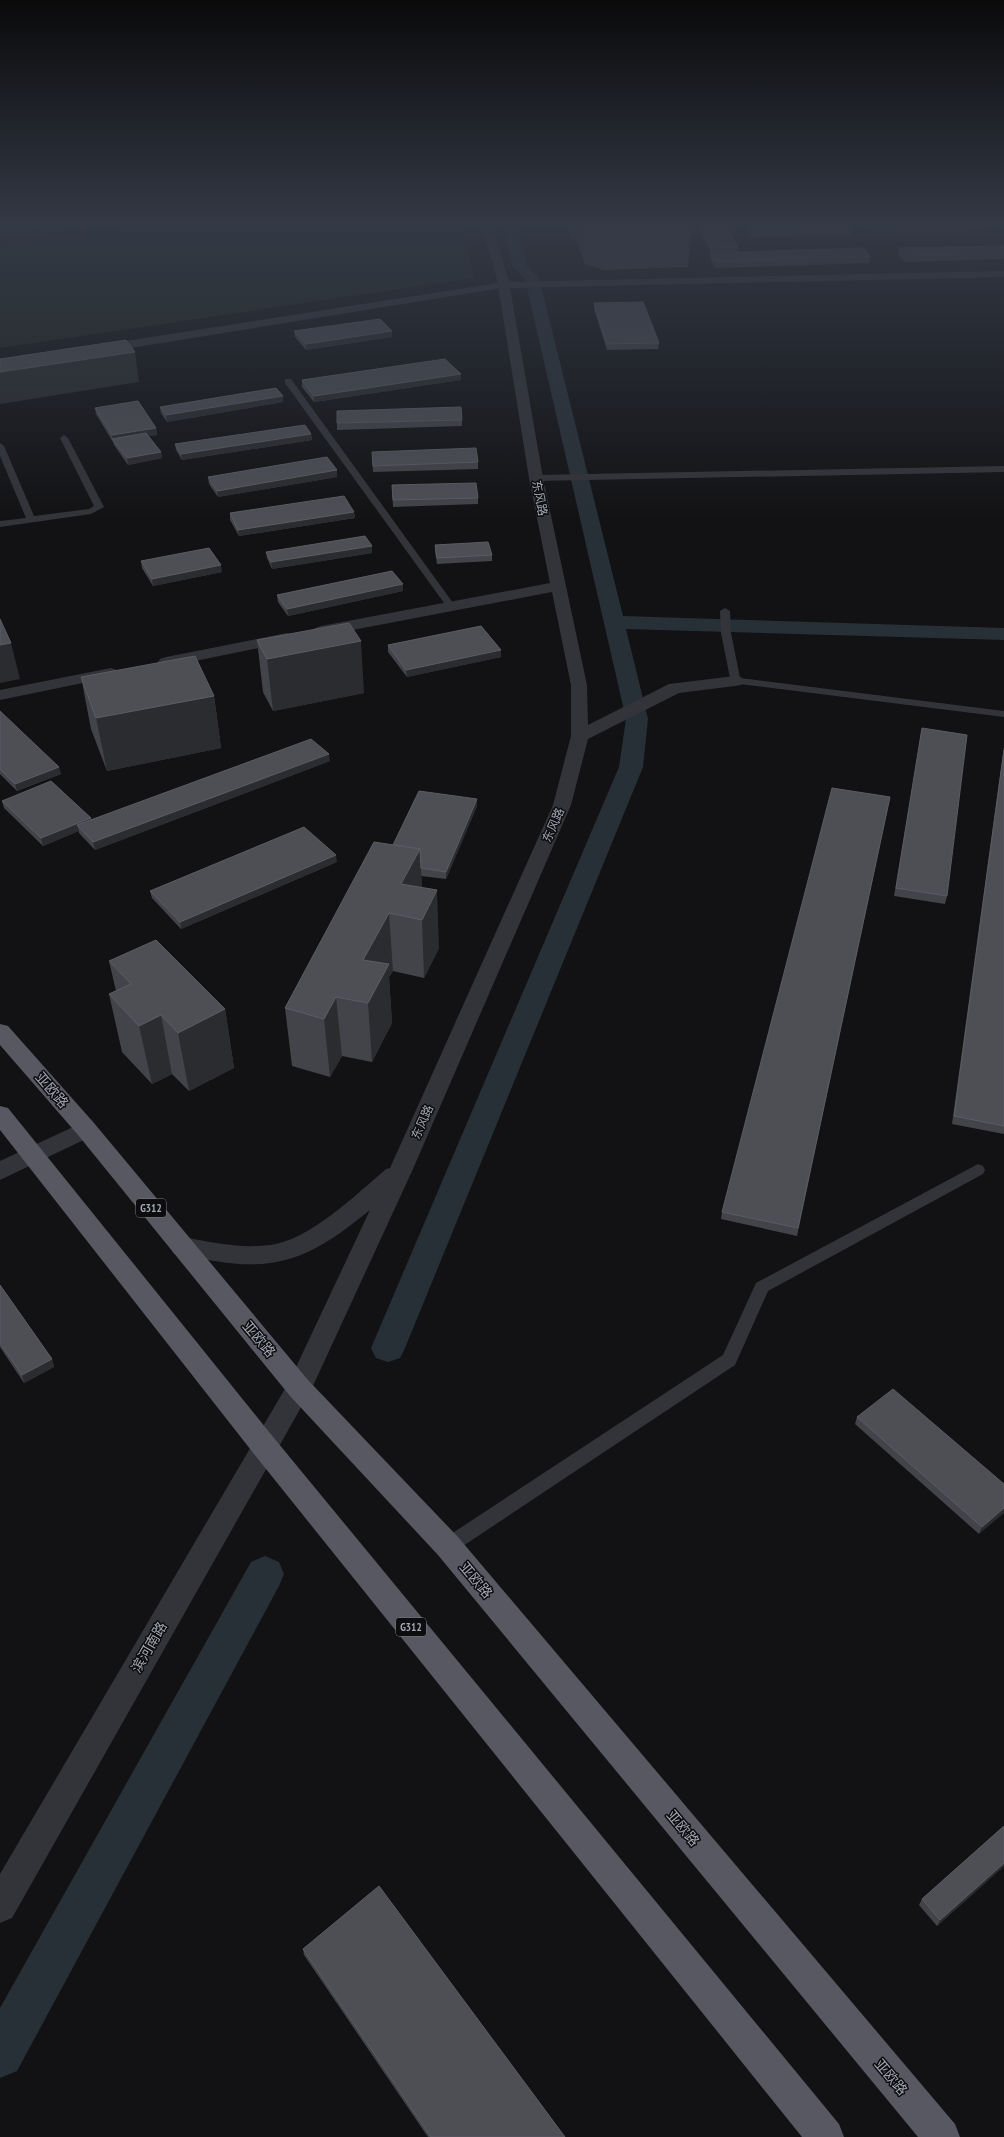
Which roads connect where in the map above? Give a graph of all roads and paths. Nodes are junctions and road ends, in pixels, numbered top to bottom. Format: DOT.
graph roads {
  1 [pos="275,322"];
  2 [pos="515,322"];
  3 [pos="87,351"];
  4 [pos="288,381"];
  5 [pos="64,438"];
  6 [pos="0,446"];
  7 [pos="1004,469"];
  8 [pos="536,478"];
  9 [pos="31,520"];
  10 [pos="0,524"];
  11 [pos="557,586"];
  12 [pos="450,605"];
  13 [pos="725,611"];
  14 [pos="148,666"];
  15 [pos="124,670"];
  16 [pos="735,681"];
  17 [pos="0,695"];
  18 [pos="1004,714"];
  19 [pos="580,736"];
  20 [pos="0,1031"];
  21 [pos="0,1114"];
  22 [pos="86,1129"];
  23 [pos="32,1154"];
  24 [pos="401,1169"];
  25 [pos="978,1170"];
  26 [pos="0,1171"];
  27 [pos="182,1246"];
  28 [pos="299,1388"];
  29 [pos="264,1446"];
  30 [pos="448,1546"];
  31 [pos="0,1906"];
  32 [pos="826,2137"];
  33 [pos="942,2137"];
  1 -- 3 [label="street"];
  2 -- 8 [label="street, 东风路"];
  4 -- 12 [label="lane"];
  5 -- 9 [label="lane"];
  6 -- 9 [label="lane"];
  7 -- 8 [label="lane"];
  8 -- 11 [label="street, 东风路"];
  9 -- 10 [label="lane"];
  11 -- 12 [label="street"];
  11 -- 19 [label="street, 东风路"];
  12 -- 14 [label="street"];
  13 -- 16 [label="lane"];
  15 -- 17 [label="street"];
  16 -- 18 [label="lane"];
  16 -- 19 [label="street"];
  19 -- 24 [label="street, 东风路"];
  20 -- 22 [label="highway, 亚欧路 / G312"];
  21 -- 23 [label="highway, G312"];
  22 -- 23 [label="street"];
  22 -- 27 [label="highway, 亚欧路 / G312"];
  23 -- 26 [label="street"];
  23 -- 29 [label="highway, G312"];
  24 -- 27 [label="street"];
  24 -- 28 [label="street, 东风路"];
  25 -- 30 [label="lane"];
  27 -- 28 [label="highway, 亚欧路 / G312"];
  28 -- 29 [label="street, 滨河南路"];
  28 -- 30 [label="highway, 亚欧路 / G312"];
  29 -- 31 [label="street, 滨河南路"];
  29 -- 32 [label="highway, G312"];
  30 -- 33 [label="highway, 亚欧路 / G312"];
}
